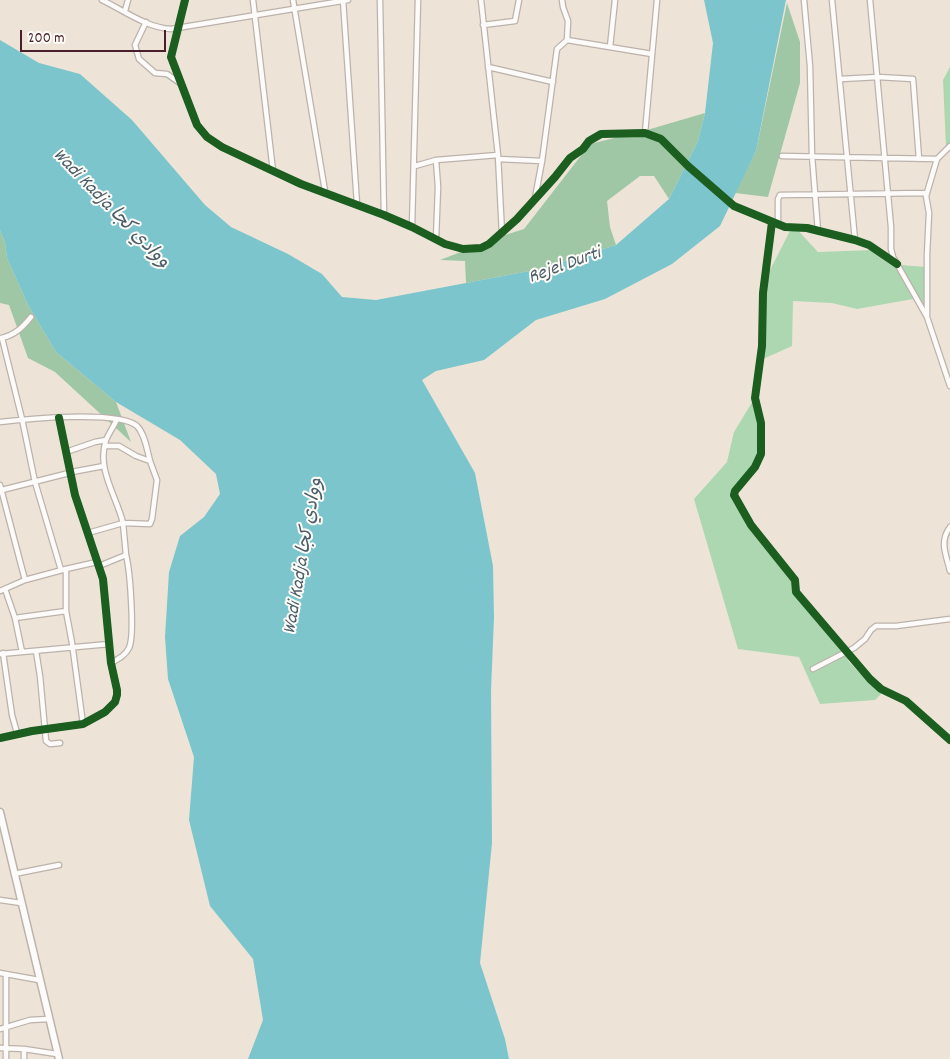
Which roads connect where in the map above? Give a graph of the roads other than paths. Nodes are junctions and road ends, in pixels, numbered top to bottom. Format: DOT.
graph roads {
  1 [pos="102,0"];
  2 [pos="128,0"];
  3 [pos="185,0"];
  4 [pos="253,0"];
  5 [pos="293,0"];
  6 [pos="343,0"];
  7 [pos="348,0"];
  8 [pos="380,0"];
  9 [pos="418,0"];
  10 [pos="480,0"];
  11 [pos="519,0"];
  12 [pos="562,0"];
  13 [pos="615,0"];
  14 [pos="657,0"];
  15 [pos="804,0"];
  16 [pos="832,0"];
  17 [pos="870,0"];
  18 [pos="294,9"];
  19 [pos="125,11"];
  20 [pos="255,16"];
  21 [pos="146,22"];
  22 [pos="483,25"];
  23 [pos="177,29"];
  24 [pos="567,40"];
  25 [pos="610,47"];
  26 [pos="652,54"];
  27 [pos="488,67"];
  28 [pos="878,77"];
  29 [pos="841,79"];
  30 [pos="553,82"];
  31 [pos="181,83"];
  32 [pos="645,133"];
  33 [pos="950,146"];
  34 [pos="782,156"];
  35 [pos="812,156"];
  36 [pos="498,157"];
  37 [pos="848,157"];
  38 [pos="884,157"];
  39 [pos="918,159"];
  40 [pos="937,159"];
  41 [pos="436,160"];
  42 [pos="542,161"];
  43 [pos="415,166"];
  44 [pos="273,171"];
  45 [pos="325,192"];
  46 [pos="887,192"];
  47 [pos="927,192"];
  48 [pos="851,193"];
  49 [pos="814,195"];
  50 [pos="534,199"];
  51 [pos="357,204"];
  52 [pos="384,215"];
  53 [pos="772,222"];
  54 [pos="778,225"];
  55 [pos="412,227"];
  56 [pos="818,231"];
  57 [pos="502,234"];
  58 [pos="436,239"];
  59 [pos="855,240"];
  60 [pos="897,264"];
  61 [pos="31,317"];
  62 [pos="927,317"];
  63 [pos="1,338"];
  64 [pos="950,386"];
  65 [pos="59,418"];
  66 [pos="22,419"];
  67 [pos="117,419"];
  68 [pos="0,422"];
  69 [pos="106,443"];
  70 [pos="66,452"];
  71 [pos="150,461"];
  72 [pos="104,466"];
  73 [pos="70,473"];
  74 [pos="35,482"];
  75 [pos="1,488"];
  76 [pos="123,524"];
  77 [pos="950,527"];
  78 [pos="88,532"];
  79 [pos="126,555"];
  80 [pos="98,564"];
  81 [pos="63,570"];
  82 [pos="950,571"];
  83 [pos="25,580"];
  84 [pos="2,590"];
  85 [pos="66,611"];
  86 [pos="15,618"];
  87 [pos="950,619"];
  88 [pos="109,644"];
  89 [pos="73,647"];
  90 [pos="36,651"];
  91 [pos="22,652"];
  92 [pos="846,652"];
  93 [pos="2,654"];
  94 [pos="111,663"];
  95 [pos="813,669"];
  96 [pos="83,724"];
  97 [pos="45,729"];
  98 [pos="17,733"];
  99 [pos="0,738"];
  100 [pos="950,740"];
  101 [pos="60,743"];
  102 [pos="0,812"];
  103 [pos="59,865"];
  104 [pos="14,874"];
  105 [pos="0,900"];
  106 [pos="21,903"];
  107 [pos="0,973"];
  108 [pos="6,974"];
  109 [pos="39,980"];
  110 [pos="49,1019"];
  111 [pos="7,1027"];
  112 [pos="0,1029"];
  113 [pos="0,1048"];
  114 [pos="6,1048"];
  115 [pos="24,1049"];
  116 [pos="58,1056"];
  117 [pos="6,1059"];
  118 [pos="24,1059"];
  1 -- 19 [label="street"];
  2 -- 19 [label="street"];
  3 -- 23 [label="street"];
  4 -- 20 [label="street"];
  5 -- 18 [label="street"];
  6 -- 7 [label="street"];
  6 -- 18 [label="street"];
  6 -- 51 [label="street"];
  8 -- 52 [label="street"];
  9 -- 43 [label="street"];
  10 -- 22 [label="street"];
  11 -- 22 [label="street"];
  12 -- 24 [label="street"];
  13 -- 25 [label="street"];
  14 -- 26 [label="street"];
  15 -- 35 [label="street"];
  16 -- 29 [label="street"];
  17 -- 28 [label="street"];
  18 -- 20 [label="street"];
  18 -- 45 [label="street"];
  19 -- 21 [label="street"];
  20 -- 23 [label="street"];
  20 -- 44 [label="street"];
  21 -- 23 [label="street"];
  21 -- 31 [label="street"];
  22 -- 27 [label="street"];
  23 -- 31 [label="street"];
  24 -- 25 [label="street"];
  24 -- 30 [label="street"];
  25 -- 26 [label="street"];
  26 -- 32 [label="street"];
  27 -- 30 [label="street"];
  27 -- 36 [label="street"];
  28 -- 29 [label="street"];
  28 -- 38 [label="street"];
  28 -- 39 [label="street"];
  29 -- 37 [label="street"];
  30 -- 42 [label="street"];
  31 -- 44 [label="street"];
  32 -- 50 [label="street"];
  32 -- 53 [label="street"];
  33 -- 40 [label="street"];
  34 -- 35 [label="street"];
  35 -- 37 [label="street"];
  35 -- 49 [label="street"];
  36 -- 41 [label="street"];
  36 -- 42 [label="street"];
  36 -- 57 [label="street"];
  37 -- 38 [label="street"];
  37 -- 48 [label="street"];
  38 -- 39 [label="street"];
  38 -- 46 [label="street"];
  39 -- 40 [label="street"];
  40 -- 47 [label="street"];
  41 -- 43 [label="street"];
  41 -- 58 [label="street"];
  42 -- 50 [label="street"];
  43 -- 55 [label="street"];
  44 -- 45 [label="street"];
  45 -- 51 [label="street"];
  46 -- 47 [label="street"];
  46 -- 48 [label="street"];
  46 -- 60 [label="street"];
  47 -- 62 [label="street"];
  48 -- 49 [label="street"];
  48 -- 59 [label="street"];
  49 -- 54 [label="street"];
  49 -- 56 [label="street"];
  50 -- 57 [label="street"];
  51 -- 52 [label="street"];
  52 -- 55 [label="street"];
  53 -- 54 [label="street"];
  53 -- 92 [label="street"];
  54 -- 56 [label="street"];
  55 -- 58 [label="street"];
  56 -- 59 [label="street"];
  57 -- 58 [label="street"];
  59 -- 60 [label="street"];
  60 -- 62 [label="street"];
  61 -- 63 [label="street"];
  62 -- 64 [label="street"];
  63 -- 66 [label="street"];
  65 -- 66 [label="street"];
  65 -- 67 [label="street"];
  65 -- 70 [label="street"];
  66 -- 68 [label="street"];
  66 -- 74 [label="street"];
  67 -- 69 [label="street"];
  67 -- 71 [label="street"];
  69 -- 70 [label="street"];
  69 -- 71 [label="street"];
  69 -- 72 [label="street"];
  70 -- 73 [label="street"];
  71 -- 76 [label="street"];
  72 -- 73 [label="street"];
  72 -- 76 [label="street"];
  73 -- 74 [label="street"];
  73 -- 78 [label="street"];
  74 -- 75 [label="street"];
  74 -- 81 [label="street"];
  75 -- 83 [label="street"];
  76 -- 78 [label="street"];
  76 -- 79 [label="street"];
  77 -- 82 [label="street"];
  78 -- 80 [label="street"];
  79 -- 80 [label="street"];
  79 -- 94 [label="street"];
  80 -- 81 [label="street"];
  80 -- 88 [label="street"];
  81 -- 83 [label="street"];
  81 -- 85 [label="street"];
  83 -- 84 [label="street"];
  84 -- 86 [label="street"];
  85 -- 86 [label="street"];
  85 -- 89 [label="street"];
  86 -- 91 [label="street"];
  87 -- 92 [label="street"];
  88 -- 89 [label="street"];
  88 -- 94 [label="street"];
  89 -- 90 [label="street"];
  89 -- 96 [label="street"];
  90 -- 91 [label="street"];
  90 -- 97 [label="street"];
  91 -- 93 [label="street"];
  92 -- 95 [label="street"];
  92 -- 100 [label="street"];
  93 -- 98 [label="street"];
  94 -- 96 [label="street"];
  96 -- 97 [label="street"];
  97 -- 98 [label="street"];
  97 -- 101 [label="street"];
  98 -- 99 [label="street"];
  102 -- 104 [label="main road"];
  103 -- 104 [label="street"];
  104 -- 106 [label="main road"];
  105 -- 106 [label="street"];
  106 -- 109 [label="main road"];
  107 -- 108 [label="street"];
  108 -- 109 [label="street"];
  108 -- 111 [label="street"];
  109 -- 110 [label="main road"];
  110 -- 111 [label="street"];
  110 -- 116 [label="main road"];
  111 -- 112 [label="street"];
  111 -- 114 [label="street"];
  113 -- 114 [label="street"];
  114 -- 115 [label="street"];
  114 -- 117 [label="street"];
  115 -- 116 [label="street"];
  115 -- 118 [label="street"];
}
